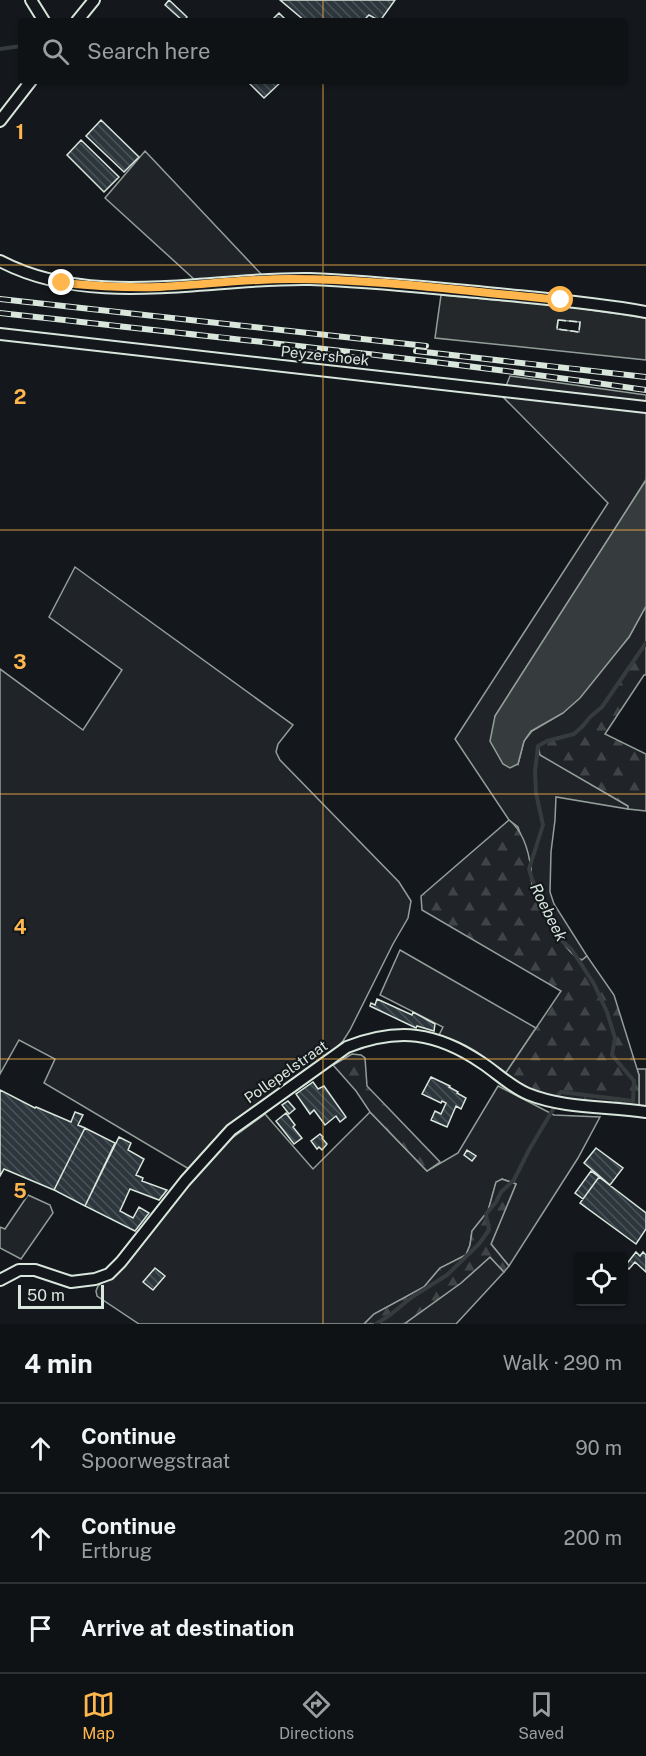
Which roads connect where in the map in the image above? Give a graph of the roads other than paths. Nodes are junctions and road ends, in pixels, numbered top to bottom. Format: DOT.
graph roads {
  1 [pos="31,0"];
  2 [pos="94,0"];
  3 [pos="42,18"];
  4 [pos="79,18"];
  5 [pos="29,84"];
  6 [pos="0,121"];
  7 [pos="0,261"];
  8 [pos="646,312"];
  9 [pos="0,334"];
  10 [pos="646,407"];
  11 [pos="646,1112"];
  12 [pos="0,1280"];
  1 -- 3 [label="street"];
  2 -- 4 [label="street"];
  5 -- 6 [label="street"];
  7 -- 8 [label="street"];
  9 -- 10 [label="street, Peyzershoek"];
  11 -- 12 [label="street, Pollepelstraat"];
}
